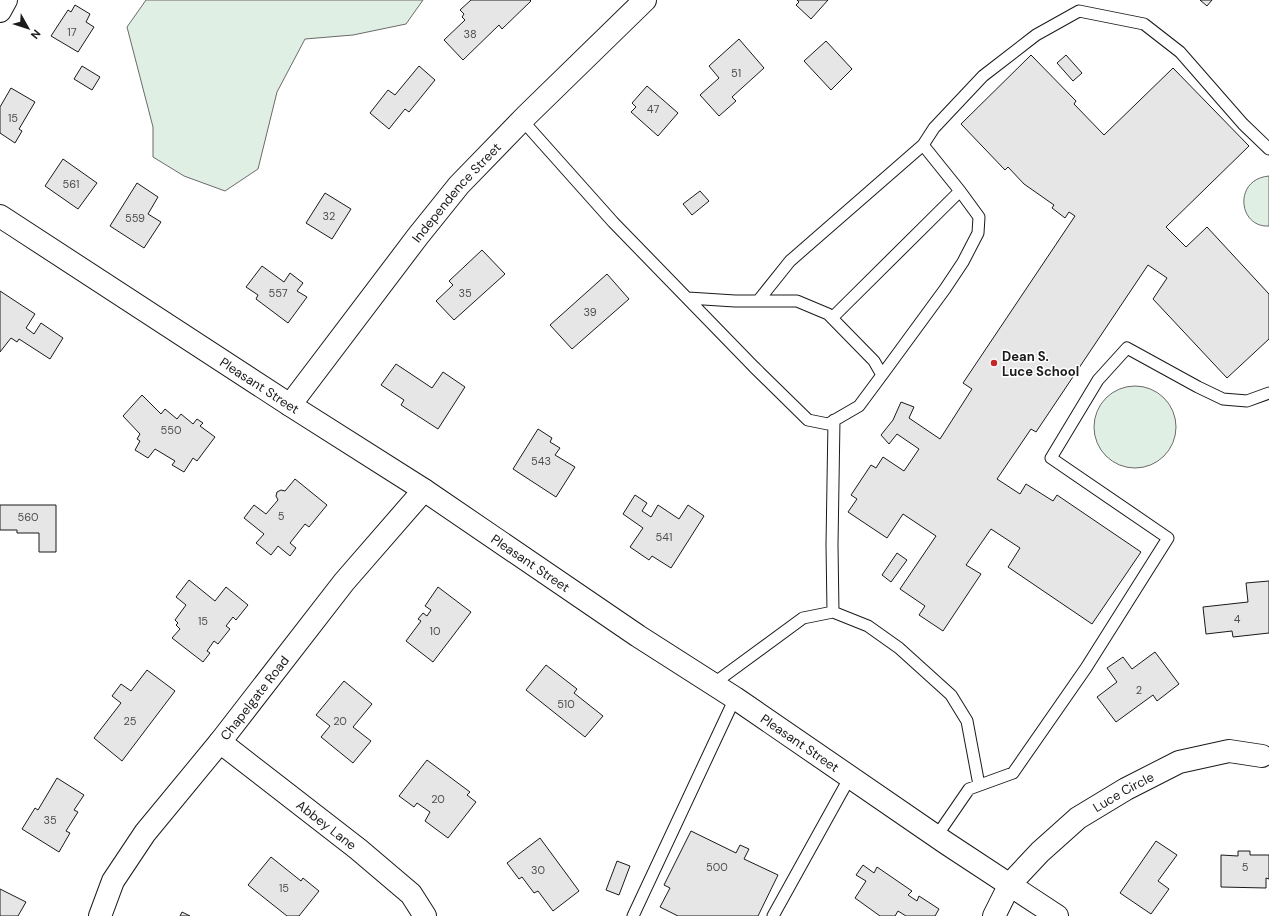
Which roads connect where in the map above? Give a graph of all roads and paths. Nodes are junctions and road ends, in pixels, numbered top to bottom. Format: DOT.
graph roads {
  1 [pos="6,0"];
  2 [pos="645,0"];
  3 [pos="0,11"];
  4 [pos="522,120"];
  5 [pos="923,145"];
  6 [pos="1269,149"];
  7 [pos="960,191"];
  8 [pos="0,216"];
  9 [pos="688,298"];
  10 [pos="758,301"];
  11 [pos="832,318"];
  12 [pos="882,375"];
  13 [pos="1269,393"];
  14 [pos="290,405"];
  15 [pos="834,420"];
  16 [pos="424,490"];
  17 [pos="833,612"];
  18 [pos="713,684"];
  19 [pos="735,698"];
  20 [pos="220,742"];
  21 [pos="1262,756"];
  22 [pos="850,777"];
  23 [pos="979,785"];
  24 [pos="936,837"];
  25 [pos="1010,884"];
  26 [pos="100,916"];
  27 [pos="425,916"];
  28 [pos="633,916"];
  29 [pos="773,916"];
  30 [pos="994,916"];
  31 [pos="1057,916"];
  1 -- 3 [label="street"];
  2 -- 4 [label="street, Independence Street"];
  4 -- 9 [label="lane"];
  4 -- 14 [label="street, Independence Street"];
  5 -- 6 [label="lane"];
  5 -- 7 [label="lane"];
  5 -- 10 [label="lane"];
  7 -- 11 [label="lane"];
  7 -- 12 [label="lane"];
  8 -- 14 [label="street, Pleasant Street"];
  9 -- 10 [label="lane"];
  9 -- 15 [label="lane"];
  10 -- 11 [label="lane"];
  11 -- 12 [label="lane"];
  12 -- 15 [label="lane"];
  13 -- 23 [label="lane"];
  14 -- 16 [label="street, Pleasant Street"];
  15 -- 17 [label="lane"];
  16 -- 18 [label="street, Pleasant Street"];
  16 -- 20 [label="street, Chapelgate Road"];
  17 -- 18 [label="lane"];
  17 -- 23 [label="lane"];
  18 -- 19 [label="street, Pleasant Street"];
  19 -- 22 [label="street, Pleasant Street"];
  19 -- 28 [label="lane"];
  20 -- 26 [label="street, Chapelgate Road"];
  20 -- 27 [label="street, Abbey Lane"];
  21 -- 25 [label="street, Luce Circle"];
  22 -- 24 [label="street, Pleasant Street"];
  22 -- 29 [label="lane"];
  23 -- 24 [label="lane"];
  24 -- 25 [label="street, Pleasant Street"];
  25 -- 30 [label="street, Luce Circle"];
  25 -- 31 [label="street, Pleasant Street"];
}
